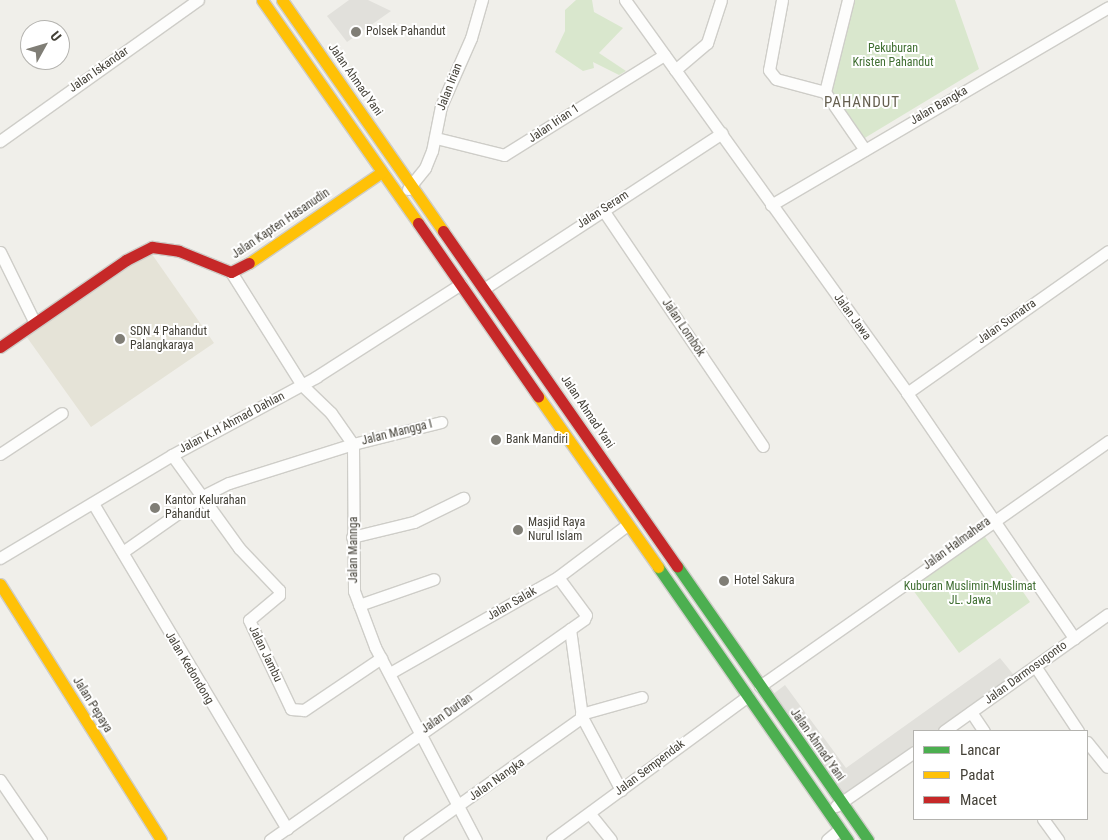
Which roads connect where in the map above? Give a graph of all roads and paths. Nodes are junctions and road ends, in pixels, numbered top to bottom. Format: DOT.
graph roads {
  1 [pos="198,0"];
  2 [pos="262,0"];
  3 [pos="282,0"];
  4 [pos="482,0"];
  5 [pos="625,0"];
  6 [pos="721,0"];
  7 [pos="782,0"];
  8 [pos="848,0"];
  9 [pos="1094,0"];
  10 [pos="1104,9"];
  11 [pos="664,55"];
  12 [pos="676,70"];
  13 [pos="826,92"];
  14 [pos="722,133"];
  15 [pos="436,138"];
  16 [pos="0,141"];
  17 [pos="866,150"];
  18 [pos="382,172"];
  19 [pos="412,186"];
  20 [pos="399,195"];
  21 [pos="771,205"];
  22 [pos="603,210"];
  23 [pos="1108,251"];
  24 [pos="0,252"];
  25 [pos="232,272"];
  26 [pos="461,284"];
  27 [pos="485,288"];
  28 [pos="35,323"];
  29 [pos="0,347"];
  30 [pos="302,385"];
  31 [pos="907,393"];
  32 [pos="62,413"];
  33 [pos="441,422"];
  34 [pos="586,434"];
  35 [pos="1108,441"];
  36 [pos="353,444"];
  37 [pos="572,445"];
  38 [pos="763,446"];
  39 [pos="0,454"];
  40 [pos="172,455"];
  41 [pos="201,497"];
  42 [pos="463,498"];
  43 [pos="94,505"];
  44 [pos="993,519"];
  45 [pos="627,525"];
  46 [pos="352,537"];
  47 [pos="124,550"];
  48 [pos="0,558"];
  49 [pos="558,577"];
  50 [pos="434,580"];
  51 [pos="0,584"];
  52 [pos="359,605"];
  53 [pos="1108,614"];
  54 [pos="570,629"];
  55 [pos="1074,638"];
  56 [pos="381,658"];
  57 [pos="1034,666"];
  58 [pos="390,673"];
  59 [pos="760,686"];
  60 [pos="748,696"];
  61 [pos="642,697"];
  62 [pos="971,712"];
  63 [pos="581,715"];
  64 [pos="945,730"];
  65 [pos="983,730"];
  66 [pos="1077,730"];
  67 [pos="421,732"];
  68 [pos="1088,743"];
  69 [pos="913,753"];
  70 [pos="1107,767"];
  71 [pos="0,780"];
  72 [pos="621,790"];
  73 [pos="841,803"];
  74 [pos="459,807"];
  75 [pos="828,811"];
  76 [pos="590,814"];
  77 [pos="1044,820"];
  78 [pos="287,829"];
  79 [pos="840,829"];
  80 [pos="156,838"];
  81 [pos="41,840"];
  82 [pos="270,840"];
  83 [pos="409,840"];
  84 [pos="476,840"];
  85 [pos="552,840"];
  86 [pos="611,840"];
  87 [pos="827,840"];
  88 [pos="848,840"];
  89 [pos="868,840"];
  90 [pos="1058,840"];
  1 -- 16 [label="street, Jalan Iskandar"];
  2 -- 18 [label="main road"];
  3 -- 19 [label="main road, Jalan Ahmad Yani"];
  4 -- 15 [label="street, Jalan Irian"];
  5 -- 11 [label="street, Jalan Jawa"];
  6 -- 12 [label="street"];
  7 -- 13 [label="street"];
  8 -- 13 [label="street"];
  9 -- 10 [label="street"];
  10 -- 17 [label="street, Jalan Bangka"];
  11 -- 12 [label="street, Jalan Jawa"];
  11 -- 15 [label="street, Jalan Irian 1"];
  12 -- 14 [label="street, Jalan Jawa"];
  13 -- 17 [label="street"];
  14 -- 21 [label="street, Jalan Jawa"];
  14 -- 22 [label="street, Jalan Seram"];
  15 -- 19 [label="street, Jalan Irian"];
  17 -- 21 [label="street, Jalan Bangka"];
  18 -- 20 [label="main road"];
  18 -- 25 [label="main road, Jalan Kapten Hasanudin"];
  19 -- 20 [label="street, Jalan Irian"];
  19 -- 27 [label="main road, Jalan Ahmad Yani"];
  20 -- 26 [label="main road"];
  21 -- 31 [label="street, Jalan Jawa"];
  22 -- 27 [label="street, Jalan Seram"];
  22 -- 38 [label="street, Jalan Lombok"];
  23 -- 31 [label="street, Jalan Sumatra"];
  24 -- 28 [label="street"];
  25 -- 28 [label="main road, Jalan Kapten Hasanudin"];
  25 -- 30 [label="street"];
  26 -- 30 [label="street, Jalan K.H Ahmad Dahlan"];
  26 -- 37 [label="main road"];
  27 -- 34 [label="main road, Jalan Ahmad Yani"];
  28 -- 29 [label="main road, Jalan Kapten Hasanudin"];
  30 -- 36 [label="street"];
  30 -- 40 [label="street, Jalan K.H Ahmad Dahlan"];
  31 -- 44 [label="street, Jalan Jawa"];
  32 -- 39 [label="street"];
  33 -- 36 [label="street, Jalan Mangga I"];
  34 -- 37 [label="main road"];
  34 -- 59 [label="main road, Jalan Ahmad Yani"];
  35 -- 44 [label="street, Jalan Halmahera"];
  36 -- 41 [label="street, Jalan Mangga I"];
  36 -- 46 [label="street, Jalan Mannga"];
  37 -- 45 [label="main road"];
  40 -- 41 [label="street, Jalan Jambu"];
  40 -- 43 [label="street, Jalan K.H Ahmad Dahlan"];
  41 -- 47 [label="street, Jalan Mangga I"];
  41 -- 56 [label="street, Jalan Jambu"];
  42 -- 46 [label="street"];
  43 -- 47 [label="street, Jalan Kedondong"];
  43 -- 48 [label="street, Jalan K.H Ahmad Dahlan"];
  44 -- 55 [label="street, Jalan Jawa"];
  44 -- 59 [label="street, Jalan Halmahera"];
  45 -- 49 [label="street, Jalan Salak"];
  45 -- 60 [label="main road"];
  46 -- 52 [label="street, Jalan Mannga"];
  47 -- 78 [label="street, Jalan Kedondong"];
  49 -- 54 [label="street, Jalan Durian"];
  49 -- 58 [label="street, Jalan Salak"];
  50 -- 52 [label="street"];
  51 -- 80 [label="main road, Jalan Pepaya"];
  52 -- 56 [label="street, Jalan Mannga"];
  53 -- 55 [label="street, Jalan Darmosugonto"];
  54 -- 63 [label="street"];
  54 -- 67 [label="street, Jalan Durian"];
  55 -- 57 [label="street, Jalan Darmosugonto"];
  56 -- 58 [label="street, Jalan Mannga"];
  57 -- 62 [label="street, Jalan Darmosugonto"];
  57 -- 66 [label="street"];
  58 -- 67 [label="street, Jalan Mannga"];
  59 -- 73 [label="main road, Jalan Ahmad Yani"];
  60 -- 72 [label="street, Jalan Sempendak"];
  60 -- 75 [label="main road"];
  61 -- 63 [label="street"];
  62 -- 64 [label="street, Jalan Darmosugonto"];
  62 -- 65 [label="street"];
  63 -- 72 [label="street"];
  63 -- 74 [label="street, Jalan Nangka"];
  67 -- 74 [label="street, Jalan Mannga"];
  67 -- 78 [label="street, Jalan Durian"];
  68 -- 70 [label="street"];
  69 -- 73 [label="street"];
  71 -- 81 [label="street"];
  72 -- 76 [label="street, Jalan Sempendak"];
  73 -- 75 [label="street"];
  73 -- 89 [label="main road, Jalan Ahmad Yani"];
  74 -- 83 [label="street, Jalan Nangka"];
  74 -- 84 [label="street, Jalan Mannga"];
  75 -- 79 [label="main road"];
  76 -- 85 [label="street, Jalan Sempendak"];
  76 -- 86 [label="street"];
  77 -- 90 [label="street"];
  78 -- 82 [label="street, Jalan Durian"];
  79 -- 87 [label="street"];
  79 -- 88 [label="main road"];
}
